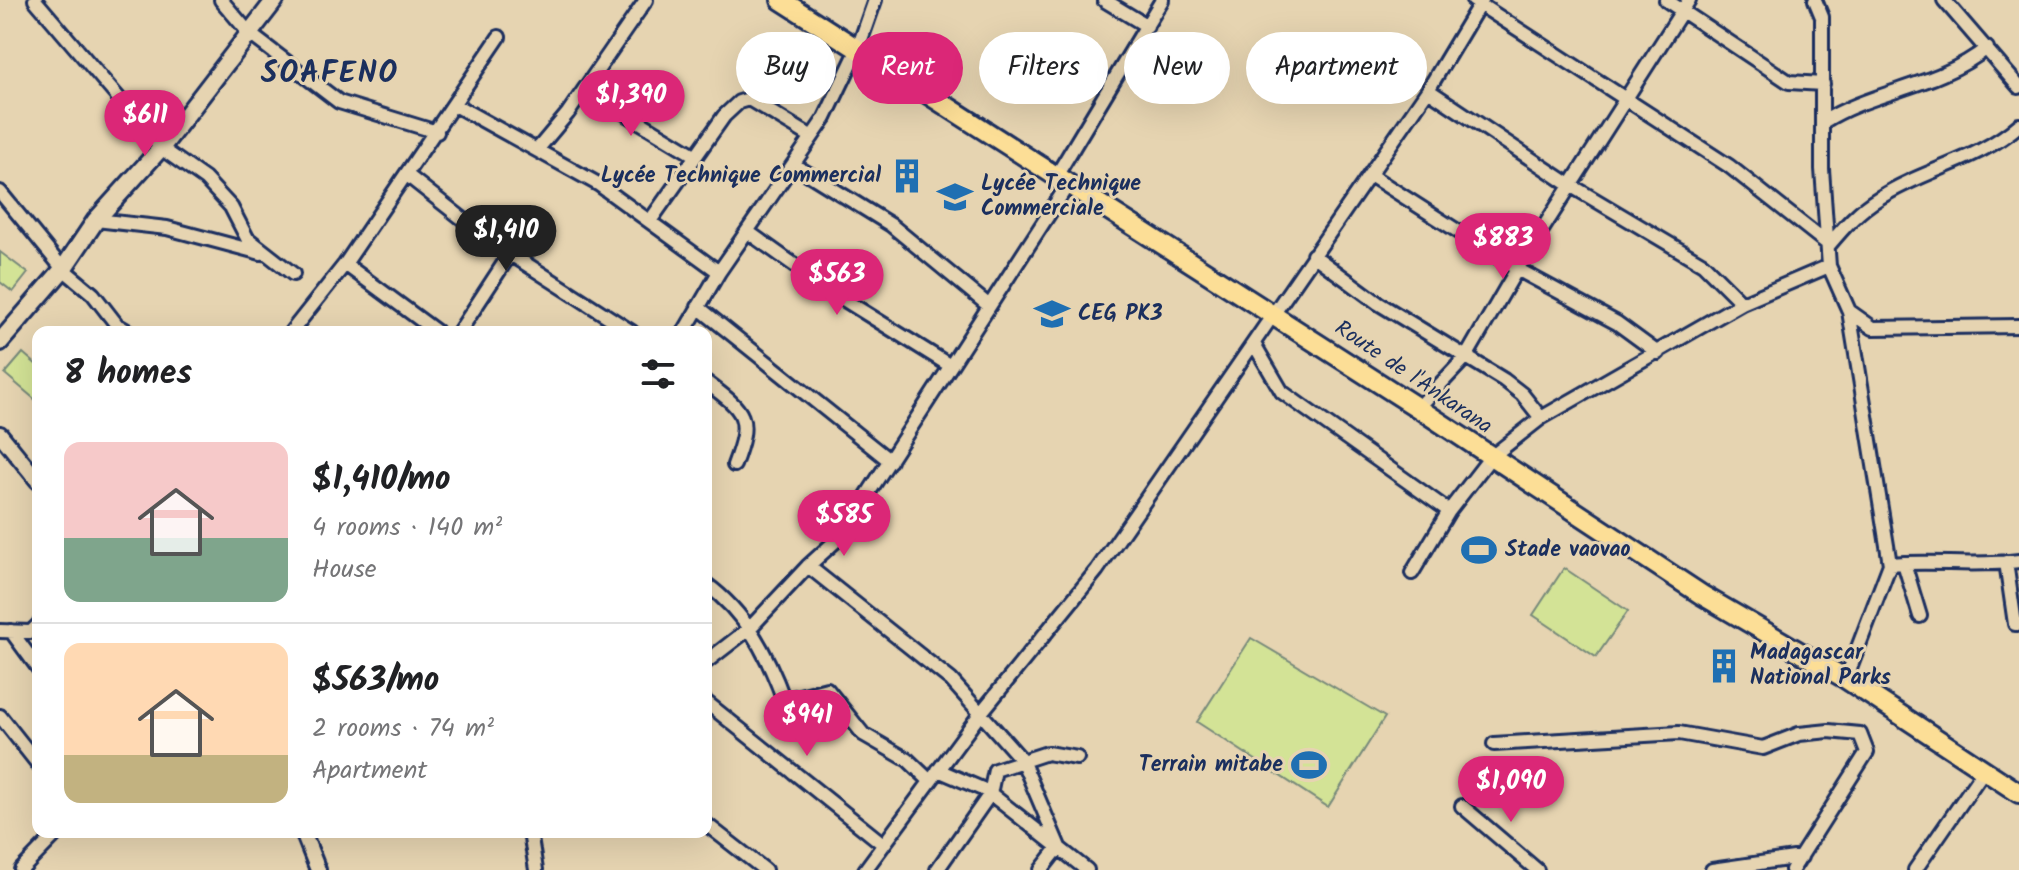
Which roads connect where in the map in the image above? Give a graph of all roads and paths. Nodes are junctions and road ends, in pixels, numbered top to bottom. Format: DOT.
graph roads {
  1 [pos="35,0"];
  2 [pos="221,0"];
  3 [pos="275,0"];
  4 [pos="646,0"];
  5 [pos="781,0"];
  6 [pos="875,0"];
  7 [pos="1104,0"];
  8 [pos="1162,0"];
  9 [pos="1666,0"];
  10 [pos="1815,0"];
  11 [pos="1944,0"];
  12 [pos="1478,2"];
  13 [pos="1686,6"];
  14 [pos="1147,26"];
  15 [pos="864,32"];
  16 [pos="250,34"];
  17 [pos="499,37"];
  18 [pos="852,48"];
  19 [pos="1987,48"];
  20 [pos="852,61"];
  21 [pos="1823,84"];
  22 [pos="2019,87"];
  23 [pos="585,89"];
  24 [pos="1428,90"];
  25 [pos="1626,99"];
  26 [pos="940,104"];
  27 [pos="455,105"];
  28 [pos="1823,122"];
  29 [pos="2019,125"];
  30 [pos="437,132"];
  31 [pos="812,137"];
  32 [pos="161,148"];
  33 [pos="537,150"];
  34 [pos="696,156"];
  35 [pos="794,165"];
  36 [pos="407,175"];
  37 [pos="1370,175"];
  38 [pos="1061,182"];
  39 [pos="1570,185"];
  40 [pos="0,192"];
  41 [pos="96,220"];
  42 [pos="650,221"];
  43 [pos="748,232"];
  44 [pos="1829,245"];
  45 [pos="264,254"];
  46 [pos="510,254"];
  47 [pos="1313,255"];
  48 [pos="345,264"];
  49 [pos="1829,266"];
  50 [pos="63,269"];
  51 [pos="1517,269"];
  52 [pos="719,272"];
  53 [pos="293,274"];
  54 [pos="1742,303"];
  55 [pos="988,305"];
  56 [pos="698,307"];
  57 [pos="1849,311"];
  58 [pos="1274,315"];
  59 [pos="119,326"];
  60 [pos="296,326"];
  61 [pos="429,326"];
  62 [pos="463,326"];
  63 [pos="623,326"];
  64 [pos="687,326"];
  65 [pos="2019,326"];
  66 [pos="0,342"];
  67 [pos="1254,344"];
  68 [pos="1658,353"];
  69 [pos="1466,357"];
  70 [pos="949,365"];
  71 [pos="712,386"];
  72 [pos="1418,408"];
  73 [pos="1541,418"];
  74 [pos="0,434"];
  75 [pos="1490,458"];
  76 [pos="890,461"];
  77 [pos="734,465"];
  78 [pos="32,474"];
  79 [pos="1449,511"];
  80 [pos="2013,562"];
  81 [pos="1904,563"];
  82 [pos="1890,564"];
  83 [pos="808,566"];
  84 [pos="1412,573"];
  85 [pos="712,590"];
  86 [pos="1920,616"];
  87 [pos="2019,624"];
  88 [pos="750,628"];
  89 [pos="6,631"];
  90 [pos="32,631"];
  91 [pos="712,657"];
  92 [pos="32,661"];
  93 [pos="1846,679"];
  94 [pos="712,707"];
  95 [pos="980,714"];
  96 [pos="0,716"];
  97 [pos="1494,744"];
  98 [pos="32,756"];
  99 [pos="1077,758"];
  100 [pos="1022,760"];
  101 [pos="1984,770"];
  102 [pos="934,776"];
  103 [pos="2019,793"];
  104 [pos="990,794"];
  105 [pos="1462,806"];
  106 [pos="712,829"];
  107 [pos="52,838"];
  108 [pos="305,838"];
  109 [pos="531,838"];
  110 [pos="883,844"];
  111 [pos="1059,847"];
  112 [pos="1801,857"];
  113 [pos="21,870"];
  114 [pos="318,870"];
  115 [pos="536,870"];
  116 [pos="765,870"];
  117 [pos="865,870"];
  118 [pos="937,870"];
  119 [pos="1041,870"];
  120 [pos="1087,870"];
  121 [pos="1537,870"];
  122 [pos="1712,870"];
  123 [pos="1792,870"];
  124 [pos="1915,870"];
  1 -- 32 [label="street"];
  2 -- 16 [label="street"];
  3 -- 16 [label="main road"];
  4 -- 23 [label="street"];
  5 -- 18 [label="main road, Route de l'Ankarana"];
  6 -- 15 [label="street"];
  7 -- 14 [label="street"];
  8 -- 14 [label="street"];
  9 -- 13 [label="street"];
  10 -- 21 [label="street"];
  11 -- 19 [label="street"];
  12 -- 24 [label="street"];
  12 -- 25 [label="street"];
  13 -- 21 [label="street"];
  13 -- 25 [label="street"];
  14 -- 38 [label="street"];
  16 -- 30 [label="street"];
  16 -- 32 [label="main road"];
  17 -- 27 [label="street"];
  19 -- 22 [label="street"];
  19 -- 28 [label="street"];
  20 -- 31 [label="street"];
  21 -- 28 [label="street"];
  23 -- 33 [label="street"];
  23 -- 34 [label="street"];
  24 -- 37 [label="street"];
  24 -- 39 [label="street"];
  25 -- 39 [label="street"];
  25 -- 44 [label="street"];
  26 -- 38 [label="main road, Route de l'Ankarana"];
  27 -- 30 [label="street"];
  27 -- 33 [label="street"];
  28 -- 44 [label="street"];
  29 -- 44 [label="street"];
  30 -- 36 [label="street"];
  31 -- 34 [label="street"];
  31 -- 35 [label="street"];
  32 -- 41 [label="main road"];
  32 -- 45 [label="street"];
  33 -- 42 [label="street"];
  34 -- 42 [label="street"];
  35 -- 43 [label="street"];
  35 -- 55 [label="street"];
  36 -- 46 [label="street"];
  36 -- 48 [label="street"];
  37 -- 47 [label="street"];
  37 -- 51 [label="street"];
  38 -- 55 [label="street"];
  38 -- 58 [label="main road, Route de l'Ankarana"];
  39 -- 51 [label="street"];
  39 -- 54 [label="street"];
  40 -- 50 [label="street"];
  41 -- 45 [label="street"];
  41 -- 50 [label="main road"];
  42 -- 52 [label="street"];
  43 -- 52 [label="street"];
  43 -- 70 [label="street"];
  44 -- 49 [label="street"];
  45 -- 53 [label="street"];
  46 -- 62 [label="street"];
  46 -- 63 [label="street"];
  47 -- 58 [label="street"];
  47 -- 69 [label="street"];
  48 -- 60 [label="street"];
  48 -- 61 [label="street"];
  49 -- 54 [label="street"];
  49 -- 57 [label="street"];
  50 -- 59 [label="street"];
  50 -- 66 [label="main road"];
  51 -- 68 [label="street"];
  51 -- 69 [label="street"];
  52 -- 56 [label="street"];
  54 -- 68 [label="street"];
  55 -- 70 [label="street"];
  56 -- 64 [label="street"];
  56 -- 76 [label="street"];
  57 -- 65 [label="street"];
  57 -- 82 [label="street"];
  58 -- 67 [label="street"];
  58 -- 72 [label="main road, Route de l'Ankarana"];
  67 -- 79 [label="street"];
  67 -- 95 [label="street"];
  68 -- 73 [label="street"];
  69 -- 72 [label="street"];
  69 -- 73 [label="street"];
  70 -- 76 [label="street"];
  71 -- 77 [label="street"];
  72 -- 75 [label="main road, Route de l'Ankarana"];
  73 -- 75 [label="street"];
  74 -- 78 [label="street"];
  75 -- 79 [label="street"];
  75 -- 93 [label="main road, Route de l'Ankarana"];
  76 -- 83 [label="street"];
  79 -- 84 [label="street"];
  80 -- 81 [label="street"];
  80 -- 87 [label="street"];
  81 -- 82 [label="street"];
  81 -- 86 [label="street"];
  82 -- 93 [label="street"];
  83 -- 88 [label="street"];
  83 -- 95 [label="street"];
  85 -- 88 [label="street"];
  88 -- 91 [label="street"];
  88 -- 102 [label="street"];
  89 -- 90 [label="street"];
  89 -- 92 [label="street"];
  93 -- 101 [label="main road, Route de l'Ankarana"];
  94 -- 110 [label="street"];
  95 -- 100 [label="street"];
  95 -- 102 [label="street"];
  96 -- 98 [label="street"];
  97 -- 112 [label="street"];
  99 -- 100 [label="street"];
  100 -- 104 [label="street"];
  100 -- 111 [label="street"];
  101 -- 103 [label="main road, Route de l'Ankarana"];
  101 -- 124 [label="street"];
  102 -- 104 [label="street"];
  102 -- 110 [label="street"];
  104 -- 111 [label="street"];
  104 -- 118 [label="street"];
  105 -- 121 [label="street"];
  106 -- 116 [label="street"];
  107 -- 113 [label="street"];
  108 -- 114 [label="street"];
  109 -- 115 [label="street"];
  110 -- 117 [label="street"];
  111 -- 119 [label="street"];
  111 -- 120 [label="street"];
  112 -- 122 [label="street"];
  112 -- 123 [label="street"];
}
